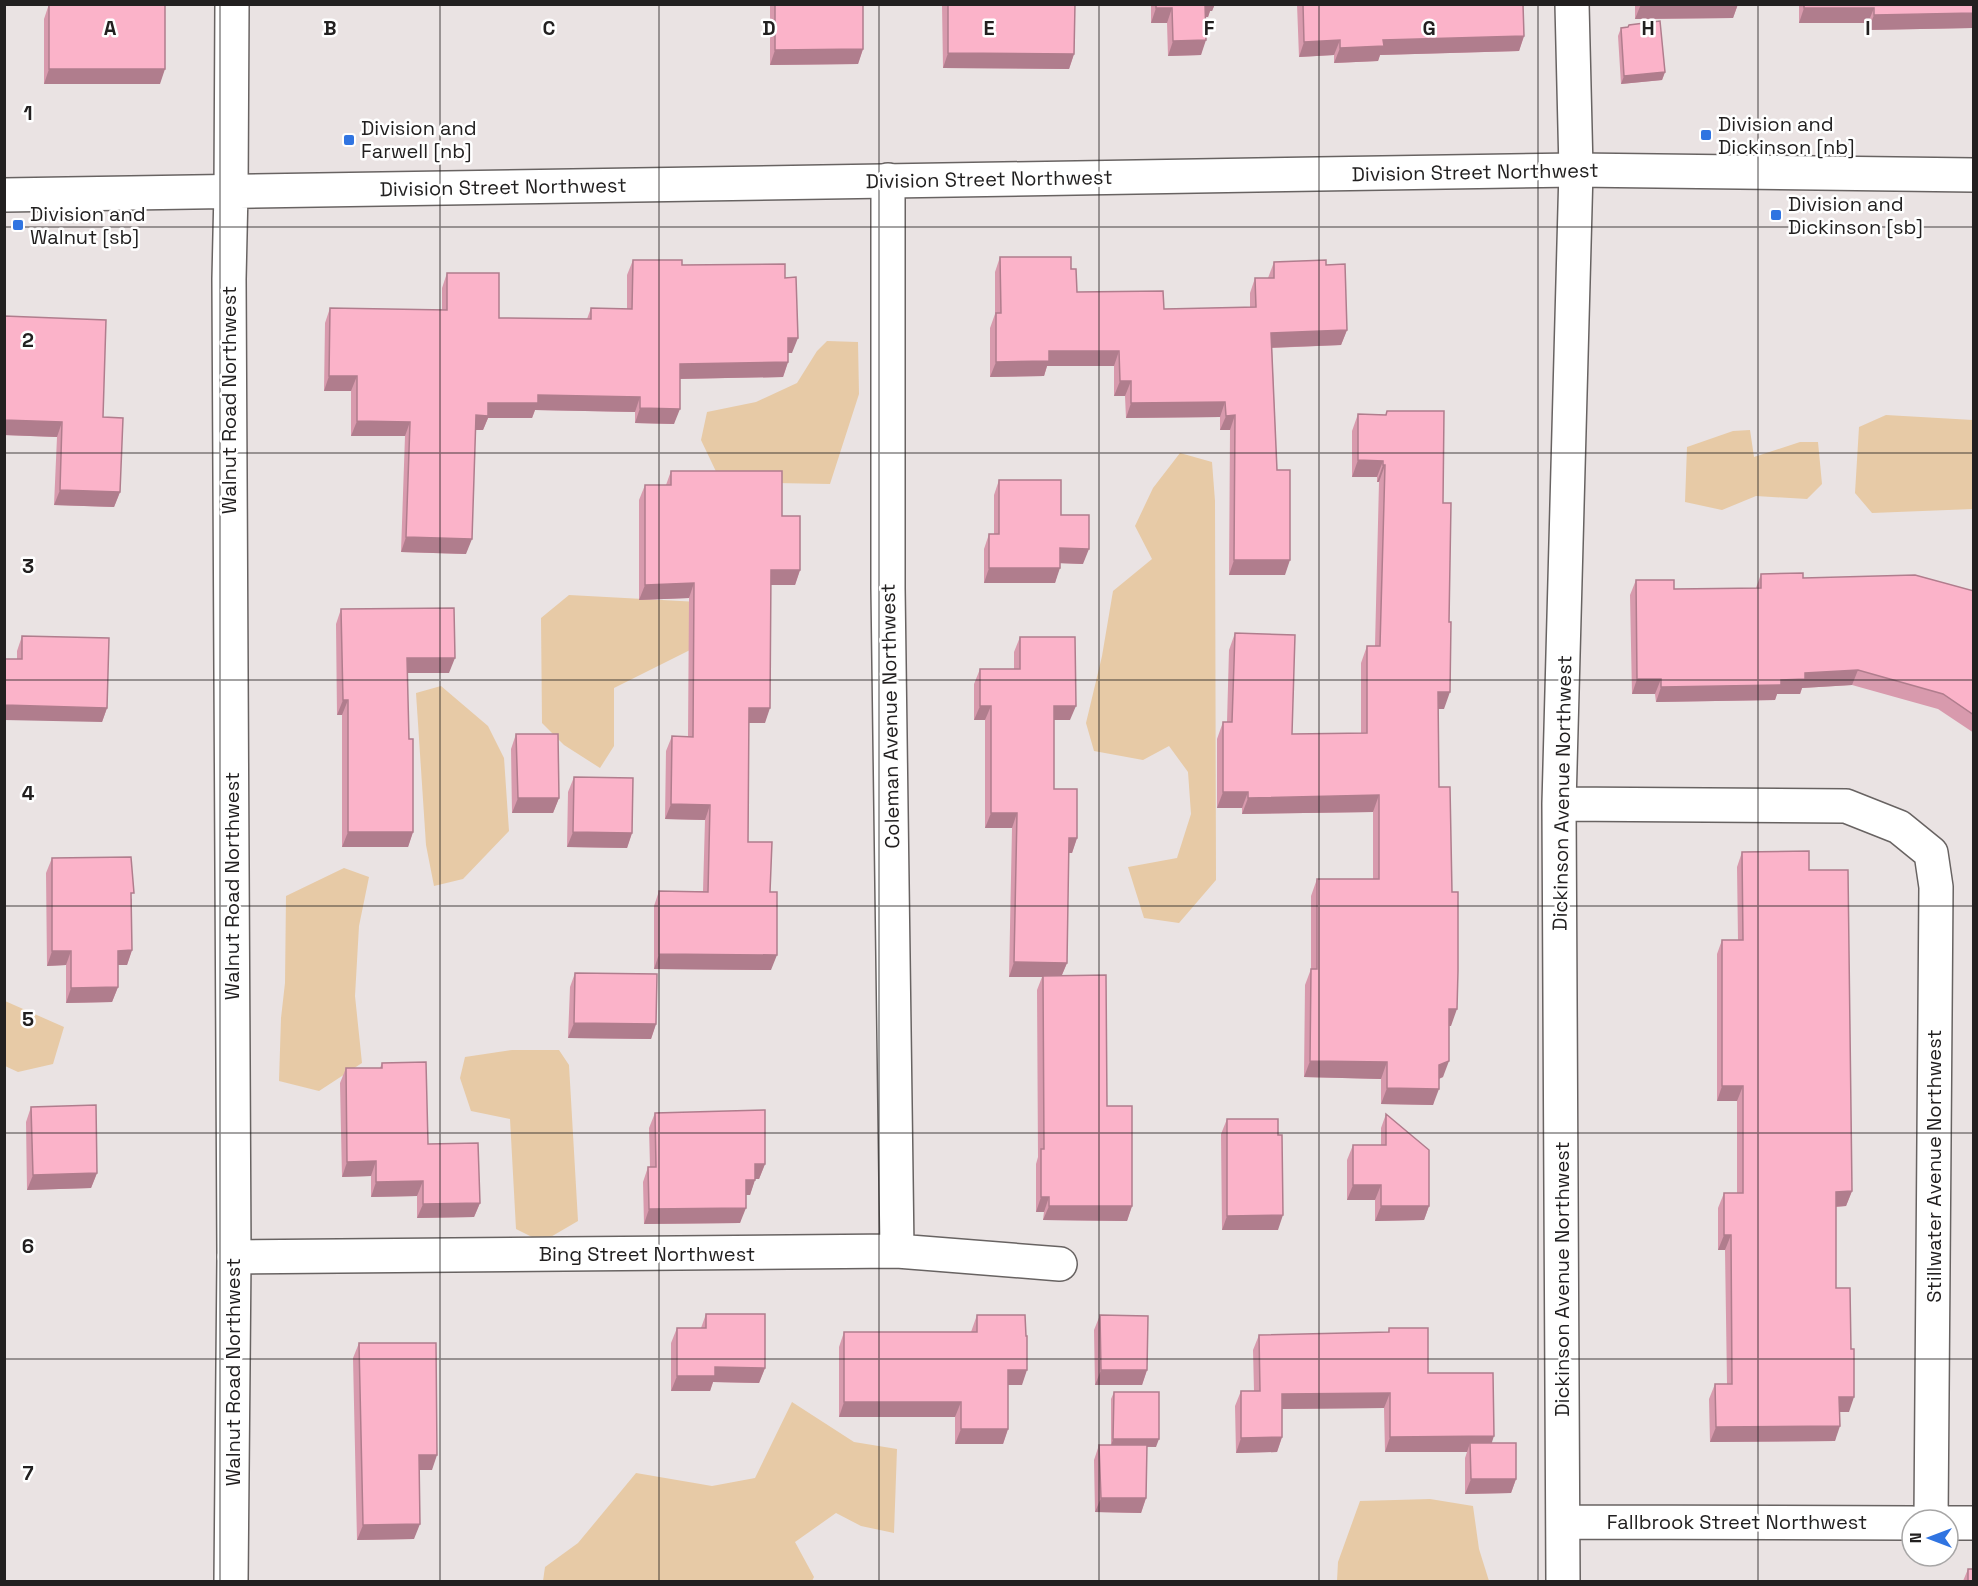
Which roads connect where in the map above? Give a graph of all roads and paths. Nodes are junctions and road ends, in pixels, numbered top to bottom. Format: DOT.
graph roads {
  1 [pos="232,4"];
  2 [pos="1572,4"];
  3 [pos="1576,170"];
  4 [pos="1974,176"];
  5 [pos="888,180"];
  6 [pos="231,191"];
  7 [pos="4,195"];
  8 [pos="1559,804"];
  9 [pos="897,1251"];
  10 [pos="234,1257"];
  11 [pos="1060,1264"];
  12 [pos="1931,1508"];
  13 [pos="1563,1521"];
  14 [pos="1900,1523"];
  15 [pos="231,1581"];
  16 [pos="1563,1581"];
  1 -- 6 [label="street, Walnut Road Northwest"];
  2 -- 3 [label="street, Dickinson Avenue Northwest"];
  3 -- 4 [label="street, Division Street Northwest"];
  3 -- 5 [label="street, Division Street Northwest"];
  3 -- 8 [label="street, Dickinson Avenue Northwest"];
  5 -- 6 [label="street, Division Street Northwest"];
  5 -- 9 [label="street, Coleman Avenue Northwest"];
  6 -- 7 [label="street, Division Street Northwest"];
  6 -- 10 [label="street, Walnut Road Northwest"];
  8 -- 12 [label="street, Stillwater Avenue Northwest"];
  8 -- 13 [label="street, Dickinson Avenue Northwest"];
  9 -- 10 [label="street, Bing Street Northwest"];
  9 -- 11 [label="street, Bing Street Northwest"];
  10 -- 15 [label="street, Walnut Road Northwest"];
  13 -- 14 [label="street, Fallbrook Street Northwest"];
  13 -- 16 [label="street, Dickinson Avenue Northwest"];
}
